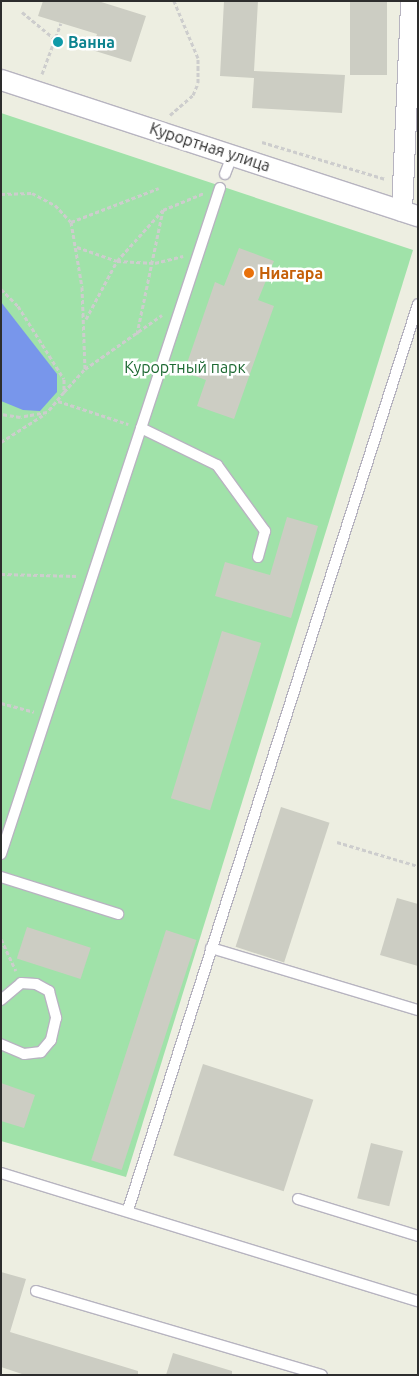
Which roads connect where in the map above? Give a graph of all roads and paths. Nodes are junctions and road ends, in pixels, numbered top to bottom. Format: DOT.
graph roads {
  1 [pos="174,1"];
  2 [pos="412,1"];
  3 [pos="22,12"];
  4 [pos="61,23"];
  5 [pos="56,41"];
  6 [pos="1,80"];
  7 [pos="36,91"];
  8 [pos="179,118"];
  9 [pos="254,140"];
  10 [pos="403,185"];
  11 [pos="159,188"];
  12 [pos="220,188"];
  13 [pos="1,194"];
  14 [pos="163,210"];
  15 [pos="410,214"];
  16 [pos="71,222"];
  17 [pos="77,247"];
  18 [pos="198,252"];
  19 [pos="117,261"];
  20 [pos="155,263"];
  21 [pos="1,288"];
  22 [pos="183,299"];
  23 [pos="418,304"];
  24 [pos="85,320"];
  25 [pos="137,334"];
  26 [pos="85,369"];
  27 [pos="64,392"];
  28 [pos="58,401"];
  29 [pos="47,412"];
  30 [pos="1,414"];
  31 [pos="141,428"];
  32 [pos="1,442"];
  33 [pos="258,557"];
  34 [pos="1,574"];
  35 [pos="92,576"];
  36 [pos="1,703"];
  37 [pos="46,716"];
  38 [pos="336,842"];
  39 [pos="1,854"];
  40 [pos="418,866"];
  41 [pos="1,877"];
  42 [pos="118,914"];
  43 [pos="1,939"];
  44 [pos="211,948"];
  45 [pos="21,983"];
  46 [pos="1,1000"];
  47 [pos="418,1010"];
  48 [pos="1,1044"];
  49 [pos="1,1173"];
  50 [pos="298,1199"];
  51 [pos="128,1210"];
  52 [pos="418,1236"];
  53 [pos="36,1291"];
  54 [pos="418,1301"];
  55 [pos="322,1375"];
  1 -- 8 [label="path"];
  2 -- 10 [label="street"];
  3 -- 5 [label="path"];
  4 -- 5 [label="path"];
  5 -- 7 [label="path"];
  6 -- 7 [label="street, Курортная улица"];
  7 -- 15 [label="street, Курортная улица"];
  9 -- 10 [label="path"];
  10 -- 15 [label="street"];
  11 -- 16 [label="path"];
  12 -- 14 [label="path"];
  12 -- 18 [label="lane"];
  13 -- 16 [label="path"];
  14 -- 19 [label="path"];
  14 -- 20 [label="path"];
  16 -- 17 [label="path"];
  17 -- 19 [label="path"];
  17 -- 24 [label="path"];
  18 -- 20 [label="path"];
  18 -- 22 [label="lane"];
  19 -- 20 [label="path"];
  19 -- 24 [label="path"];
  20 -- 25 [label="path"];
  21 -- 27 [label="path"];
  22 -- 25 [label="path"];
  22 -- 31 [label="lane"];
  23 -- 44 [label="lane"];
  24 -- 26 [label="path"];
  25 -- 26 [label="path"];
  26 -- 27 [label="path"];
  27 -- 28 [label="path"];
  28 -- 29 [label="path"];
  28 -- 31 [label="path"];
  29 -- 30 [label="path"];
  29 -- 32 [label="path"];
  31 -- 33 [label="lane"];
  31 -- 35 [label="lane"];
  34 -- 35 [label="path"];
  35 -- 37 [label="lane"];
  36 -- 37 [label="path"];
  37 -- 39 [label="lane"];
  38 -- 40 [label="path"];
  41 -- 42 [label="lane"];
  43 -- 45 [label="path"];
  44 -- 47 [label="lane"];
  44 -- 51 [label="lane"];
  45 -- 46 [label="lane"];
  45 -- 48 [label="lane"];
  49 -- 51 [label="lane"];
  50 -- 52 [label="lane"];
  51 -- 54 [label="lane"];
  53 -- 55 [label="lane"];
}
